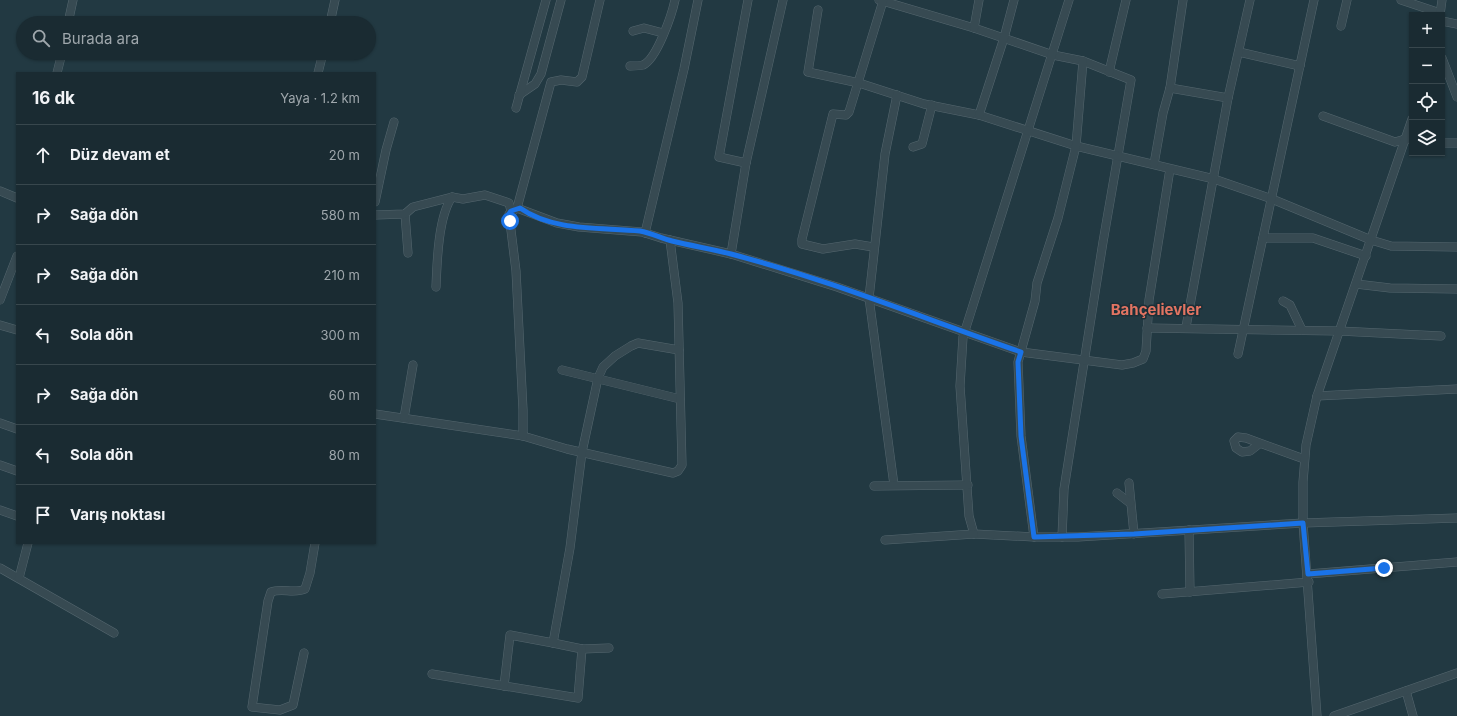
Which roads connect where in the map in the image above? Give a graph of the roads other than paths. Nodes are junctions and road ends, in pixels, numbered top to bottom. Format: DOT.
graph roads {
  1 [pos="73,0"];
  2 [pos="335,0"];
  3 [pos="546,0"];
  4 [pos="561,0"];
  5 [pos="600,0"];
  6 [pos="675,0"];
  7 [pos="698,0"];
  8 [pos="748,0"];
  9 [pos="783,0"];
  10 [pos="979,0"];
  11 [pos="1014,0"];
  12 [pos="1069,0"];
  13 [pos="1126,0"];
  14 [pos="1183,0"];
  15 [pos="1250,0"];
  16 [pos="1314,0"];
  17 [pos="1347,0"];
  18 [pos="1401,0"];
  19 [pos="1443,0"];
  20 [pos="881,1"];
  21 [pos="896,2"];
  22 [pos="818,10"];
  23 [pos="1431,12"];
  24 [pos="1442,12"];
  25 [pos="70,16"];
  26 [pos="332,16"];
  27 [pos="1445,18"];
  28 [pos="1457,24"];
  29 [pos="1341,26"];
  30 [pos="974,28"];
  31 [pos="633,31"];
  32 [pos="663,33"];
  33 [pos="1004,38"];
  34 [pos="1239,52"];
  35 [pos="1053,55"];
  36 [pos="60,60"];
  37 [pos="321,60"];
  38 [pos="1082,61"];
  39 [pos="630,66"];
  40 [pos="1300,66"];
  41 [pos="1445,66"];
  42 [pos="57,72"];
  43 [pos="318,72"];
  44 [pos="1109,72"];
  45 [pos="859,83"];
  46 [pos="1170,88"];
  47 [pos="897,94"];
  48 [pos="519,95"];
  49 [pos="1457,97"];
  50 [pos="1228,98"];
  51 [pos="932,105"];
  52 [pos="516,108"];
  53 [pos="979,115"];
  54 [pos="1323,116"];
  55 [pos="394,122"];
  56 [pos="1027,131"];
  57 [pos="1409,139"];
  58 [pos="1445,143"];
  59 [pos="1457,143"];
  60 [pos="1076,146"];
  61 [pos="913,147"];
  62 [pos="1118,155"];
  63 [pos="746,163"];
  64 [pos="1154,164"];
  65 [pos="1170,169"];
  66 [pos="1214,179"];
  67 [pos="0,191"];
  68 [pos="376,197"];
  69 [pos="452,197"];
  70 [pos="16,198"];
  71 [pos="1272,199"];
  72 [pos="514,209"];
  73 [pos="405,214"];
  74 [pos="376,215"];
  75 [pos="646,233"];
  76 [pos="1263,238"];
  77 [pos="670,240"];
  78 [pos="1371,240"];
  79 [pos="873,246"];
  80 [pos="1457,247"];
  81 [pos="408,253"];
  82 [pos="731,254"];
  83 [pos="1366,256"];
  84 [pos="16,259"];
  85 [pos="1356,284"];
  86 [pos="436,287"];
  87 [pos="1457,289"];
  88 [pos="869,298"];
  89 [pos="0,300"];
  90 [pos="1283,301"];
  91 [pos="0,325"];
  92 [pos="1186,327"];
  93 [pos="1147,328"];
  94 [pos="1244,328"];
  95 [pos="16,330"];
  96 [pos="1302,330"];
  97 [pos="1339,331"];
  98 [pos="965,333"];
  99 [pos="1441,336"];
  100 [pos="679,350"];
  101 [pos="1021,352"];
  102 [pos="1238,354"];
  103 [pos="1085,361"];
  104 [pos="413,365"];
  105 [pos="562,370"];
  106 [pos="598,380"];
  107 [pos="1457,389"];
  108 [pos="1317,396"];
  109 [pos="680,399"];
  110 [pos="376,414"];
  111 [pos="404,418"];
  112 [pos="0,423"];
  113 [pos="16,429"];
  114 [pos="523,436"];
  115 [pos="1259,444"];
  116 [pos="582,452"];
  117 [pos="1304,459"];
  118 [pos="0,465"];
  119 [pos="16,471"];
  120 [pos="1129,483"];
  121 [pos="894,485"];
  122 [pos="968,485"];
  123 [pos="874,486"];
  124 [pos="1117,493"];
  125 [pos="1130,503"];
  126 [pos="0,510"];
  127 [pos="16,516"];
  128 [pos="1457,518"];
  129 [pos="1303,523"];
  130 [pos="1189,530"];
  131 [pos="974,534"];
  132 [pos="1134,534"];
  133 [pos="1034,537"];
  134 [pos="1062,537"];
  135 [pos="885,540"];
  136 [pos="28,544"];
  137 [pos="315,544"];
  138 [pos="1457,562"];
  139 [pos="0,568"];
  140 [pos="1308,574"];
  141 [pos="19,578"];
  142 [pos="1309,582"];
  143 [pos="1190,592"];
  144 [pos="1162,594"];
  145 [pos="114,633"];
  146 [pos="553,643"];
  147 [pos="582,648"];
  148 [pos="609,648"];
  149 [pos="304,653"];
  150 [pos="432,674"];
  151 [pos="1457,674"];
  152 [pos="504,686"];
  153 [pos="1406,691"];
  154 [pos="1317,716"];
  155 [pos="1334,716"];
  156 [pos="1412,716"];
  1 -- 25 [label="street"];
  2 -- 26 [label="street"];
  3 -- 48 [label="street"];
  4 -- 48 [label="street"];
  5 -- 72 [label="street"];
  6 -- 32 [label="street"];
  7 -- 75 [label="street"];
  8 -- 63 [label="street"];
  9 -- 63 [label="street"];
  10 -- 30 [label="street"];
  11 -- 33 [label="street"];
  12 -- 35 [label="street"];
  13 -- 44 [label="street"];
  14 -- 46 [label="street"];
  15 -- 34 [label="street"];
  16 -- 40 [label="street"];
  17 -- 29 [label="street"];
  18 -- 23 [label="street"];
  19 -- 24 [label="street"];
  20 -- 21 [label="street"];
  20 -- 45 [label="street"];
  21 -- 30 [label="street"];
  22 -- 45 [label="street"];
  27 -- 28 [label="street"];
  30 -- 33 [label="street"];
  31 -- 32 [label="street"];
  32 -- 39 [label="street"];
  33 -- 35 [label="street"];
  33 -- 53 [label="street"];
  34 -- 40 [label="street"];
  34 -- 50 [label="street"];
  35 -- 38 [label="street"];
  35 -- 56 [label="street"];
  36 -- 42 [label="street"];
  37 -- 43 [label="street"];
  38 -- 44 [label="street"];
  38 -- 60 [label="street"];
  40 -- 71 [label="street"];
  41 -- 49 [label="street"];
  44 -- 62 [label="street"];
  45 -- 47 [label="street"];
  45 -- 79 [label="street"];
  46 -- 50 [label="street"];
  46 -- 64 [label="street"];
  47 -- 51 [label="street"];
  47 -- 79 [label="street"];
  48 -- 52 [label="street"];
  50 -- 66 [label="street"];
  51 -- 53 [label="street"];
  51 -- 61 [label="street"];
  53 -- 56 [label="street"];
  54 -- 57 [label="street"];
  55 -- 68 [label="street"];
  56 -- 60 [label="street"];
  56 -- 98 [label="street"];
  57 -- 78 [label="street"];
  58 -- 59 [label="street"];
  60 -- 62 [label="street"];
  60 -- 101 [label="street"];
  62 -- 64 [label="street"];
  62 -- 103 [label="street"];
  63 -- 82 [label="street"];
  64 -- 65 [label="street"];
  65 -- 66 [label="street"];
  65 -- 93 [label="street"];
  66 -- 71 [label="street"];
  66 -- 92 [label="street"];
  67 -- 70 [label="street"];
  69 -- 72 [label="street"];
  69 -- 73 [label="street"];
  69 -- 86 [label="street"];
  71 -- 76 [label="street"];
  71 -- 78 [label="street"];
  72 -- 75 [label="street"];
  72 -- 114 [label="street"];
  73 -- 74 [label="street"];
  73 -- 81 [label="street"];
  75 -- 77 [label="street"];
  76 -- 83 [label="street"];
  76 -- 94 [label="street"];
  77 -- 82 [label="street"];
  77 -- 100 [label="street"];
  78 -- 80 [label="street"];
  78 -- 83 [label="street"];
  79 -- 88 [label="street"];
  82 -- 88 [label="street"];
  83 -- 85 [label="street"];
  84 -- 89 [label="street"];
  85 -- 87 [label="street"];
  85 -- 97 [label="street"];
  88 -- 98 [label="street"];
  88 -- 121 [label="street"];
  90 -- 96 [label="street"];
  91 -- 95 [label="street"];
  92 -- 93 [label="street"];
  92 -- 94 [label="street"];
  93 -- 103 [label="street"];
  94 -- 96 [label="street"];
  94 -- 102 [label="street"];
  96 -- 97 [label="street"];
  97 -- 99 [label="street"];
  97 -- 108 [label="street"];
  98 -- 101 [label="street"];
  98 -- 122 [label="street"];
  100 -- 106 [label="street"];
  100 -- 109 [label="street"];
  101 -- 103 [label="street"];
  101 -- 133 [label="street"];
  103 -- 134 [label="street"];
  104 -- 111 [label="street"];
  105 -- 106 [label="street"];
  106 -- 109 [label="street"];
  106 -- 116 [label="street"];
  107 -- 108 [label="street"];
  108 -- 117 [label="street"];
  109 -- 116 [label="street"];
  110 -- 111 [label="street"];
  111 -- 114 [label="street"];
  112 -- 113 [label="street"];
  114 -- 116 [label="street"];
  115 -- 117 [label="street"];
  116 -- 146 [label="street"];
  117 -- 129 [label="street"];
  118 -- 119 [label="street"];
  120 -- 125 [label="street"];
  121 -- 122 [label="street"];
  121 -- 123 [label="street"];
  122 -- 131 [label="street"];
  124 -- 125 [label="street"];
  125 -- 132 [label="street"];
  126 -- 127 [label="street"];
  128 -- 129 [label="street"];
  129 -- 130 [label="street"];
  129 -- 140 [label="street"];
  130 -- 132 [label="street"];
  130 -- 143 [label="street"];
  131 -- 133 [label="street"];
  131 -- 135 [label="street"];
  132 -- 134 [label="street"];
  133 -- 134 [label="street"];
  136 -- 141 [label="street"];
  137 -- 149 [label="street"];
  138 -- 140 [label="street"];
  139 -- 141 [label="street"];
  140 -- 142 [label="street"];
  141 -- 145 [label="street"];
  142 -- 143 [label="street"];
  142 -- 154 [label="street"];
  143 -- 144 [label="street"];
  146 -- 147 [label="street"];
  146 -- 152 [label="street"];
  147 -- 148 [label="street"];
  147 -- 152 [label="street"];
  150 -- 152 [label="street"];
  151 -- 153 [label="street"];
  153 -- 155 [label="street"];
  153 -- 156 [label="street"];
}
